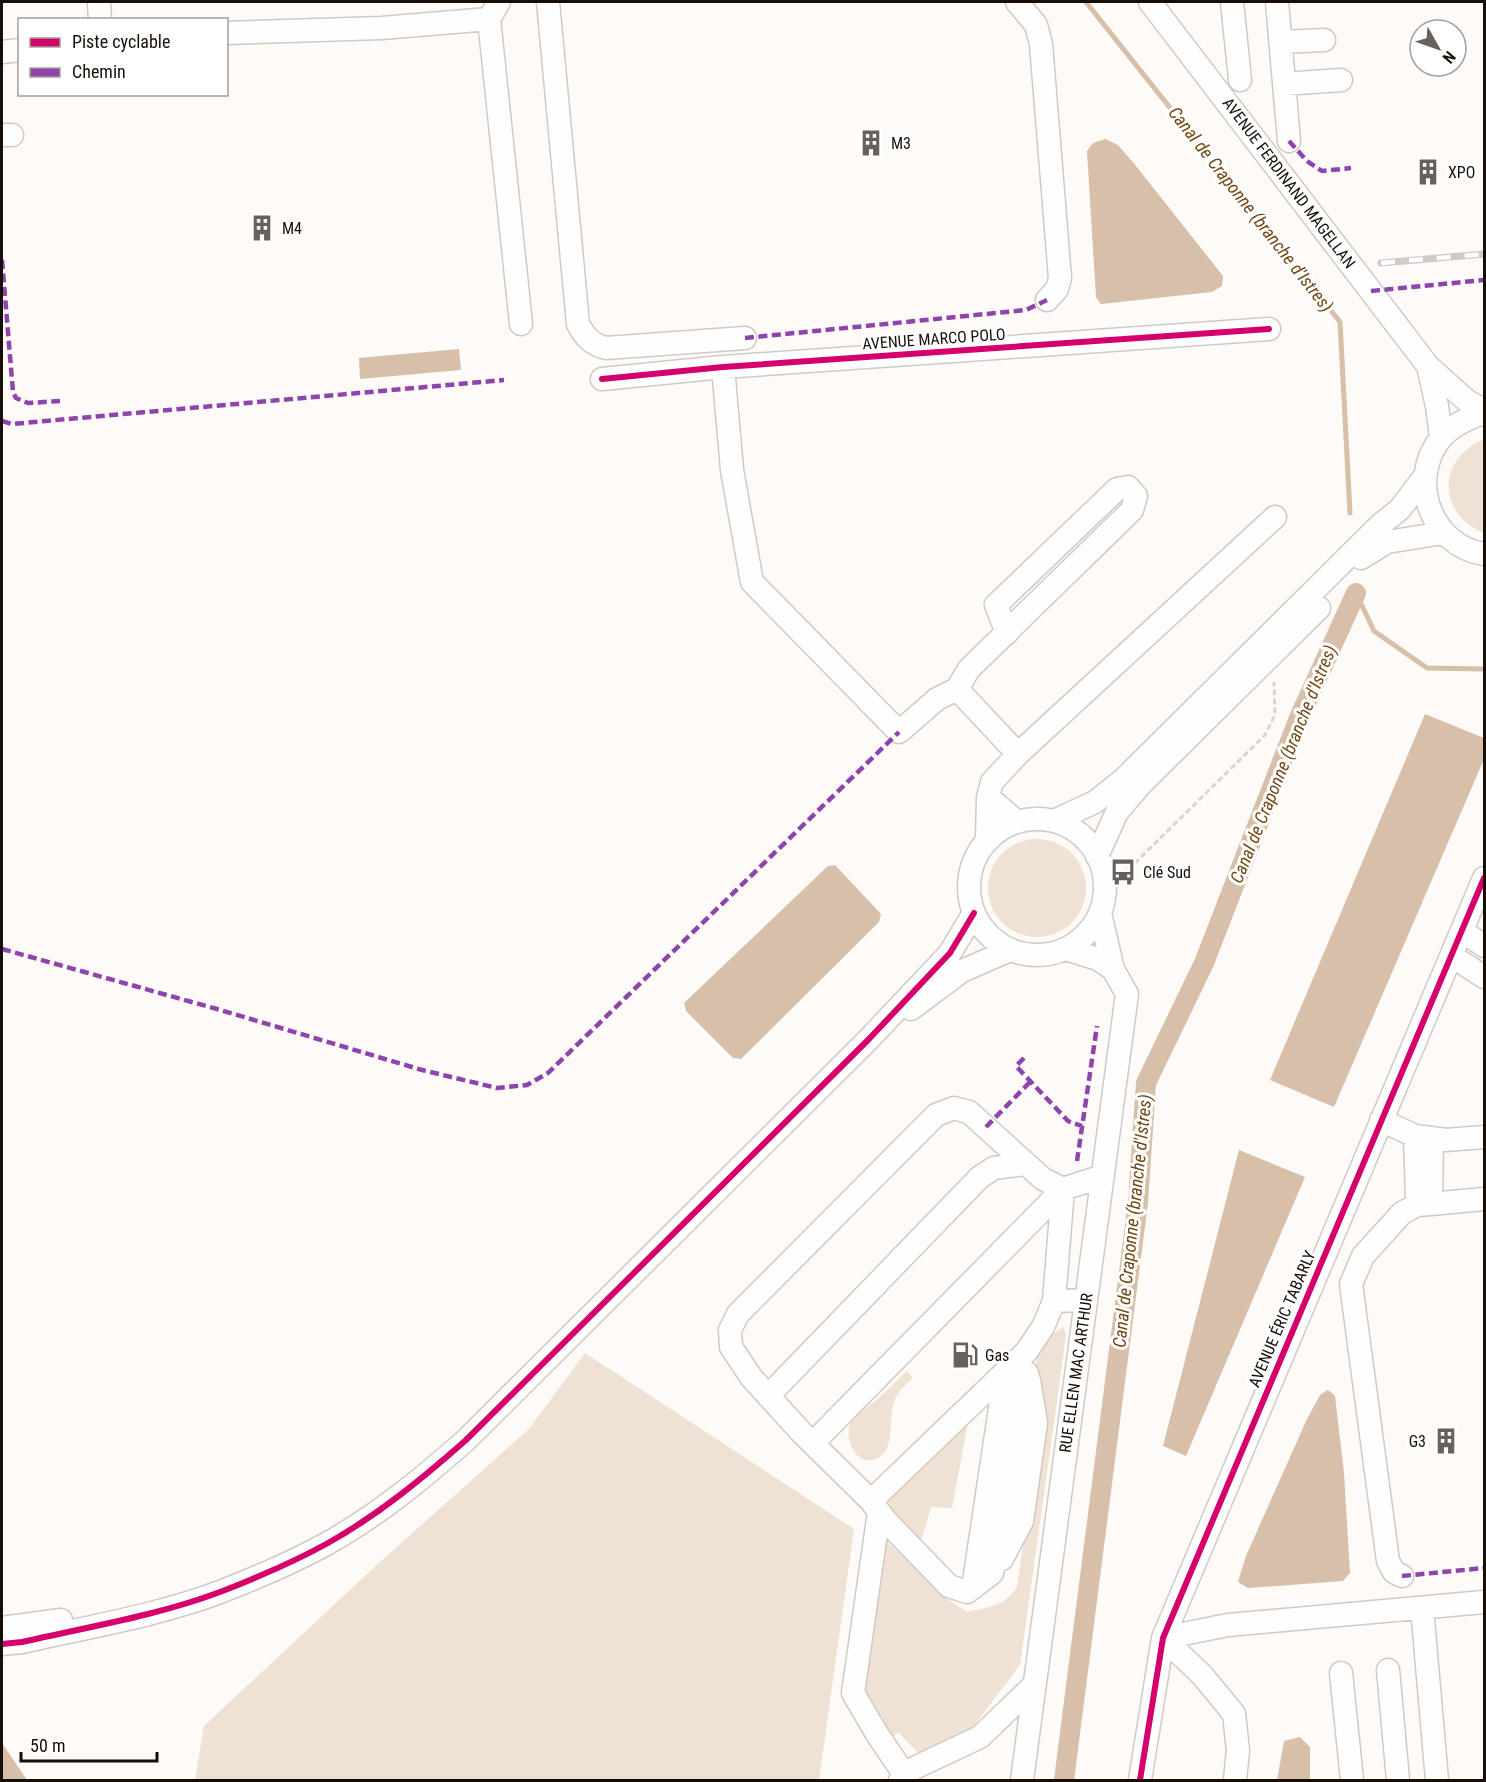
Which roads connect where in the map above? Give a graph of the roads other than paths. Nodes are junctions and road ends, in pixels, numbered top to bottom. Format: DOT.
graph roads {
  1 [pos="99,2"];
  2 [pos="548,2"];
  3 [pos="1017,2"];
  4 [pos="1151,2"];
  5 [pos="1232,2"];
  6 [pos="1277,2"];
  7 [pos="494,10"];
  8 [pos="100,18"];
  9 [pos="228,33"];
  10 [pos="1324,40"];
  11 [pos="1281,42"];
  12 [pos="18,50"];
  13 [pos="2,52"];
  14 [pos="1240,80"];
  15 [pos="1341,80"];
  16 [pos="1284,84"];
  17 [pos="1289,141"];
  18 [pos="1047,300"];
  19 [pos="521,324"];
  20 [pos="1269,329"];
  21 [pos="745,338"];
  22 [pos="1428,366"];
  23 [pos="723,367"];
  24 [pos="602,379"];
  25 [pos="1485,412"];
  26 [pos="1441,438"];
  27 [pos="1425,476"];
  28 [pos="1275,517"];
  29 [pos="1443,532"];
  30 [pos="1050,554"];
  31 [pos="1485,554"];
  32 [pos="1068,573"];
  33 [pos="1007,633"];
  34 [pos="957,689"];
  35 [pos="1018,754"];
  36 [pos="988,797"];
  37 [pos="1054,821"];
  38 [pos="1017,822"];
  39 [pos="987,840"];
  40 [pos="1097,856"];
  41 [pos="1485,878"];
  42 [pos="1100,913"];
  43 [pos="974,914"];
  44 [pos="1462,932"];
  45 [pos="1485,946"];
  46 [pos="1065,948"];
  47 [pos="1010,950"];
  48 [pos="1452,956"];
  49 [pos="1113,969"];
  50 [pos="1485,977"];
  51 [pos="868,1040"];
  52 [pos="1381,1120"];
  53 [pos="1423,1137"];
  54 [pos="1485,1137"];
  55 [pos="1025,1164"];
  56 [pos="1103,1176"];
  57 [pos="1063,1189"];
  58 [pos="1485,1199"];
  59 [pos="1424,1204"];
  60 [pos="1086,1300"];
  61 [pos="1054,1301"];
  62 [pos="1026,1367"];
  63 [pos="768,1396"];
  64 [pos="813,1443"];
  65 [pos="875,1506"];
  66 [pos="1402,1576"];
  67 [pos="973,1588"];
  68 [pos="1485,1602"];
  69 [pos="1422,1608"];
  70 [pos="161,1610"];
  71 [pos="2,1628"];
  72 [pos="1163,1638"];
  73 [pos="2,1644"];
  74 [pos="1388,1670"];
  75 [pos="1341,1673"];
  76 [pos="1034,1685"];
  77 [pos="904,1779"];
  78 [pos="1022,1780"];
  79 [pos="1140,1780"];
  80 [pos="1235,1780"];
  81 [pos="1352,1780"];
  82 [pos="1398,1780"];
  83 [pos="1437,1780"];
  1 -- 8 [label="street"];
  2 -- 21 [label="street"];
  3 -- 18 [label="street"];
  4 -- 22 [label="street, AVENUE FERDINAND MAGELLAN"];
  5 -- 14 [label="street"];
  6 -- 11 [label="street"];
  7 -- 9 [label="street"];
  7 -- 19 [label="street"];
  10 -- 11 [label="street"];
  11 -- 16 [label="street"];
  12 -- 13 [label="street"];
  15 -- 16 [label="street"];
  16 -- 17 [label="street"];
  20 -- 23 [label="street, AVENUE MARCO POLO"];
  22 -- 25 [label="street, AVENUE FERDINAND MAGELLAN"];
  22 -- 26 [label="street, AVENUE FERDINAND MAGELLAN"];
  23 -- 24 [label="street, AVENUE MARCO POLO"];
  23 -- 34 [label="street"];
  25 -- 26 [label="street"];
  26 -- 27 [label="street"];
  27 -- 29 [label="street"];
  27 -- 37 [label="street"];
  28 -- 35 [label="street"];
  29 -- 31 [label="street"];
  29 -- 40 [label="street"];
  30 -- 32 [label="street"];
  30 -- 32 [label="street"];
  30 -- 33 [label="street"];
  32 -- 33 [label="street"];
  33 -- 34 [label="street"];
  34 -- 35 [label="street"];
  35 -- 36 [label="street"];
  36 -- 38 [label="street"];
  36 -- 39 [label="street"];
  37 -- 38 [label="street"];
  37 -- 40 [label="street"];
  38 -- 39 [label="street"];
  39 -- 43 [label="street"];
  40 -- 42 [label="street"];
  41 -- 44 [label="street, AVENUE ÉRIC TABARLY"];
  42 -- 46 [label="street"];
  42 -- 49 [label="street, RUE ELLEN MAC ARTHUR"];
  43 -- 47 [label="street"];
  43 -- 51 [label="street"];
  44 -- 45 [label="street"];
  44 -- 48 [label="street, AVENUE ÉRIC TABARLY"];
  46 -- 47 [label="street"];
  46 -- 49 [label="street"];
  47 -- 51 [label="street"];
  48 -- 50 [label="street"];
  48 -- 52 [label="street, AVENUE ÉRIC TABARLY"];
  49 -- 56 [label="street, RUE ELLEN MAC ARTHUR"];
  51 -- 70 [label="street"];
  52 -- 53 [label="street"];
  52 -- 72 [label="street, AVENUE ÉRIC TABARLY"];
  53 -- 54 [label="street"];
  53 -- 59 [label="street"];
  55 -- 57 [label="street"];
  55 -- 63 [label="street"];
  55 -- 63 [label="street"];
  56 -- 57 [label="street"];
  56 -- 60 [label="street, RUE ELLEN MAC ARTHUR"];
  57 -- 61 [label="street"];
  57 -- 64 [label="street"];
  58 -- 59 [label="street"];
  59 -- 66 [label="street"];
  60 -- 61 [label="street"];
  60 -- 76 [label="street, RUE ELLEN MAC ARTHUR"];
  61 -- 62 [label="street"];
  62 -- 65 [label="street"];
  62 -- 67 [label="street"];
  62 -- 67 [label="street"];
  63 -- 64 [label="street"];
  64 -- 65 [label="street"];
  65 -- 67 [label="street"];
  65 -- 77 [label="street"];
  68 -- 69 [label="street"];
  69 -- 72 [label="street"];
  69 -- 83 [label="street"];
  70 -- 71 [label="street"];
  70 -- 73 [label="street"];
  72 -- 79 [label="street, AVENUE ÉRIC TABARLY"];
  72 -- 80 [label="street"];
  74 -- 82 [label="street"];
  75 -- 81 [label="street"];
  76 -- 77 [label="street"];
  76 -- 78 [label="street, RUE ELLEN MAC ARTHUR"];
}
